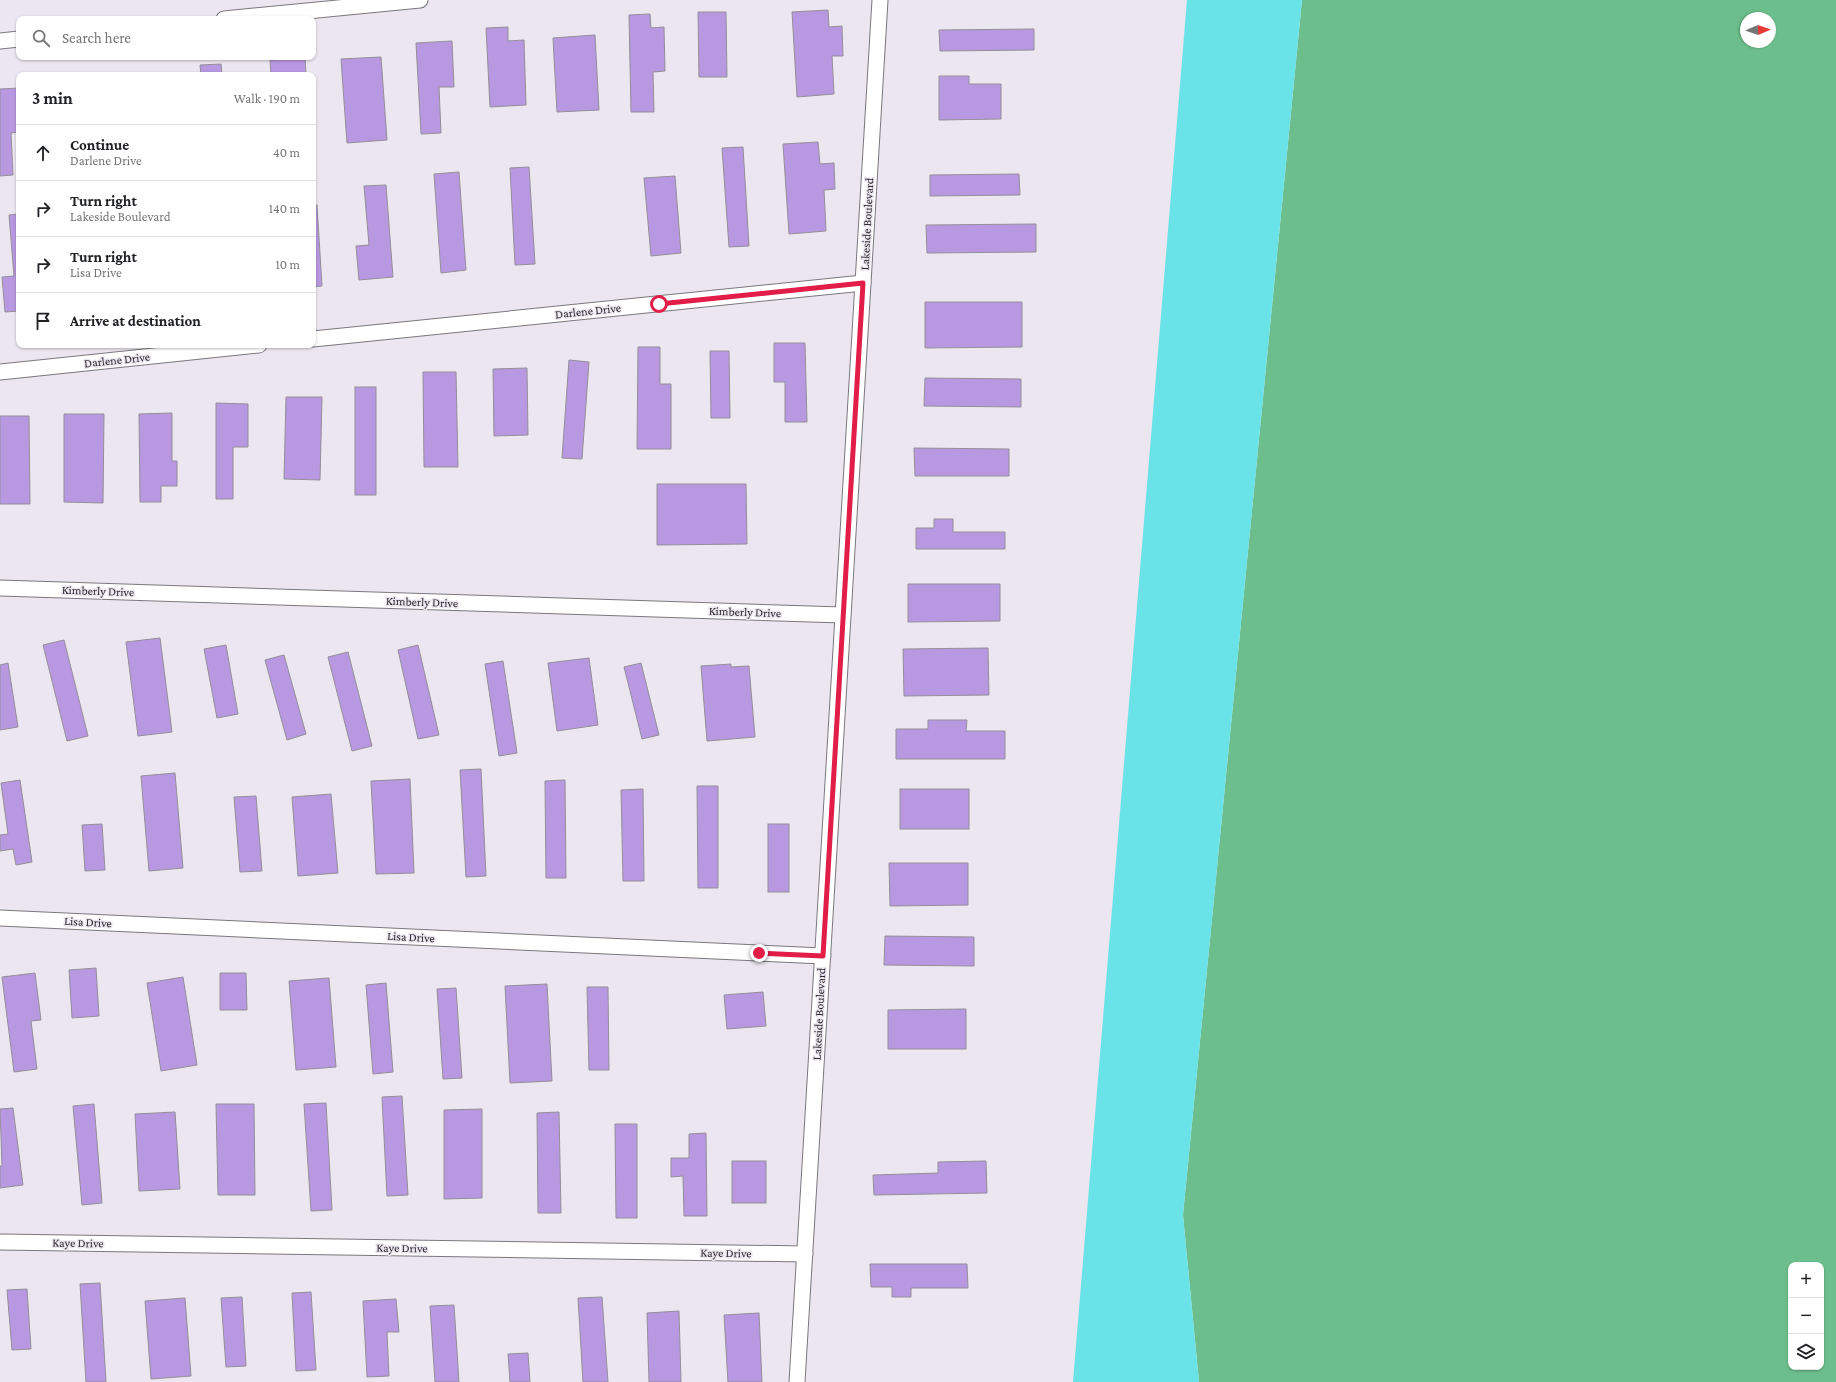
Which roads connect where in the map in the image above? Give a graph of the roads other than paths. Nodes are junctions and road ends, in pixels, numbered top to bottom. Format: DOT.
graph roads {
  1 [pos="420,0"];
  2 [pos="880,0"];
  3 [pos="255,16"];
  4 [pos="16,39"];
  5 [pos="0,41"];
  6 [pos="863,283"];
  7 [pos="316,339"];
  8 [pos="230,348"];
  9 [pos="0,372"];
  10 [pos="0,588"];
  11 [pos="843,615"];
  12 [pos="0,918"];
  13 [pos="823,956"];
  14 [pos="0,1242"];
  15 [pos="805,1254"];
  16 [pos="797,1382"];
  1 -- 3 [label="lane"];
  2 -- 6 [label="lane, Lakeside Boulevard"];
  4 -- 5 [label="lane"];
  6 -- 7 [label="lane, Darlene Drive"];
  6 -- 11 [label="lane, Lakeside Boulevard"];
  8 -- 9 [label="lane, Darlene Drive"];
  10 -- 11 [label="lane, Kimberly Drive"];
  11 -- 13 [label="lane, Lakeside Boulevard"];
  12 -- 13 [label="lane, Lisa Drive"];
  13 -- 15 [label="lane, Lakeside Boulevard"];
  14 -- 15 [label="lane, Kaye Drive"];
  15 -- 16 [label="lane, Lakeside Boulevard"];
}
